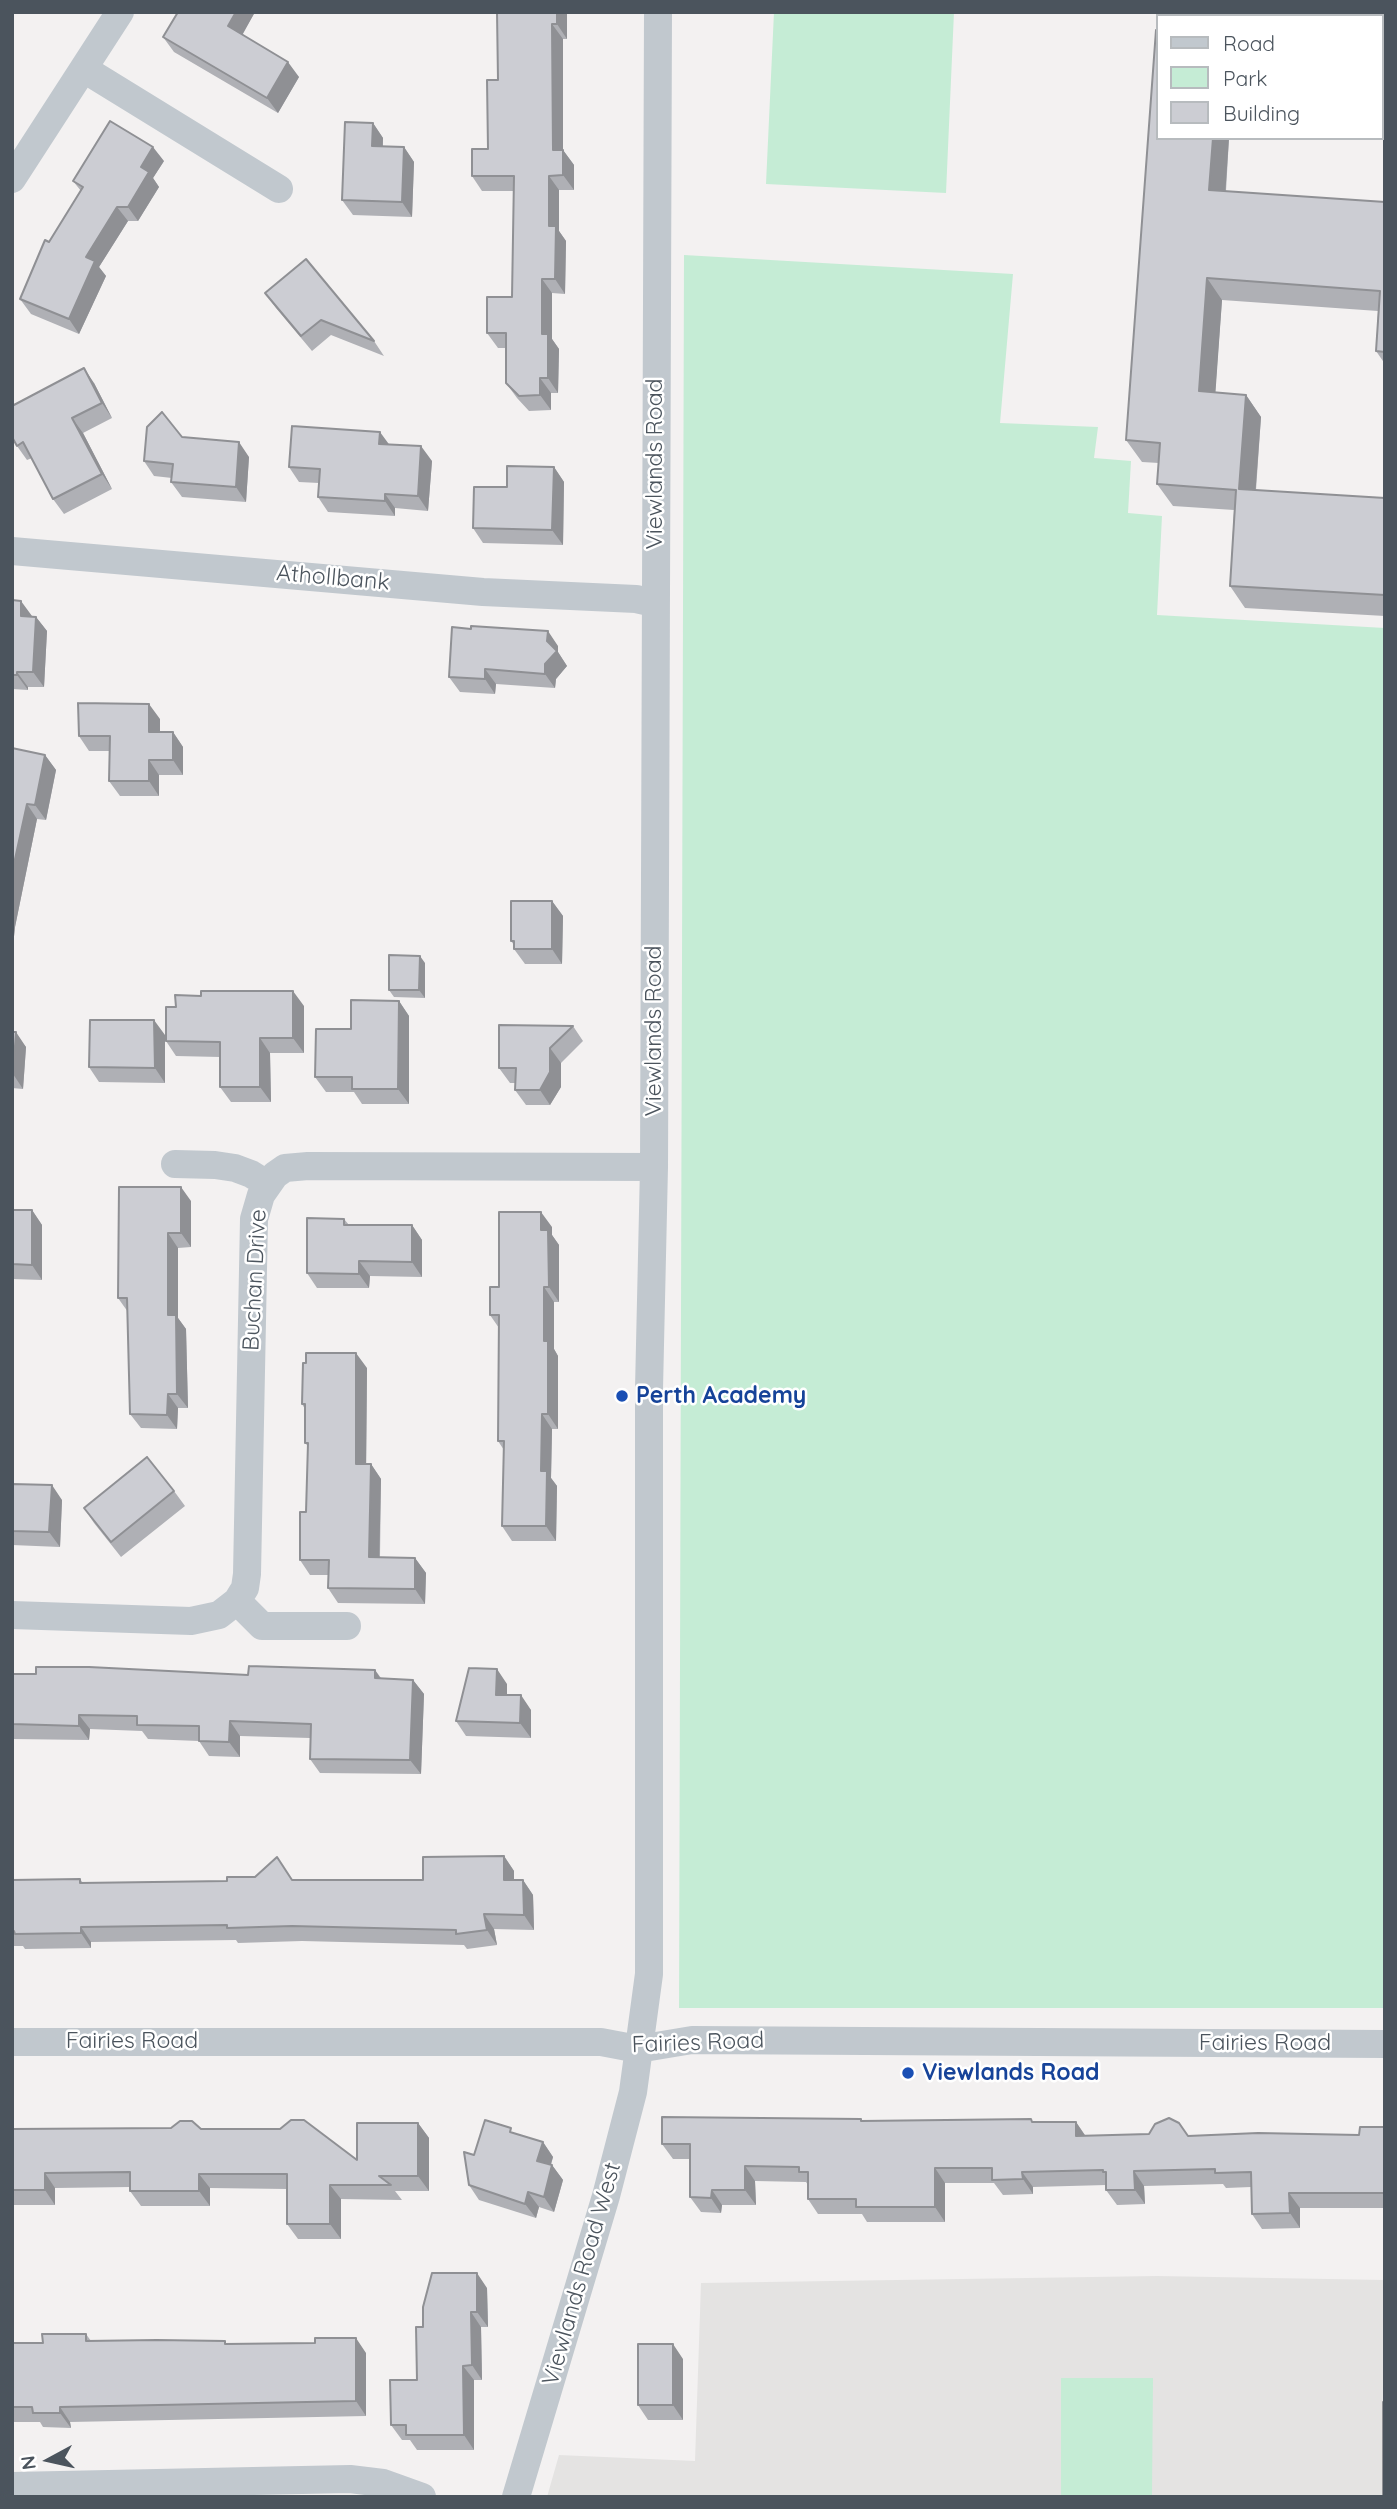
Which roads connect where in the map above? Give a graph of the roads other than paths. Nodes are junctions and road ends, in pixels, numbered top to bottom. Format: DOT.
graph roads {
  1 [pos="120,12"];
  2 [pos="657,12"];
  3 [pos="84,69"];
  4 [pos="12,179"];
  5 [pos="279,190"];
  6 [pos="12,551"];
  7 [pos="654,603"];
  8 [pos="175,1164"];
  9 [pos="654,1167"];
  10 [pos="267,1184"];
  11 [pos="237,1601"];
  12 [pos="12,1615"];
  13 [pos="348,1626"];
  14 [pos="12,2042"];
  15 [pos="1385,2044"];
  16 [pos="638,2049"];
  17 [pos="12,2486"];
  18 [pos="422,2497"];
  19 [pos="516,2497"];
  1 -- 3 [label="street"];
  2 -- 7 [label="street, Viewlands Road"];
  3 -- 4 [label="street"];
  3 -- 5 [label="street"];
  6 -- 7 [label="street, Athollbank"];
  7 -- 9 [label="street, Viewlands Road"];
  8 -- 10 [label="street"];
  9 -- 10 [label="street, Buchan Drive"];
  9 -- 16 [label="street, Viewlands Road"];
  10 -- 11 [label="street, Buchan Drive"];
  11 -- 12 [label="street"];
  11 -- 13 [label="street"];
  14 -- 16 [label="street, Fairies Road"];
  15 -- 16 [label="street, Fairies Road"];
  16 -- 19 [label="street, Viewlands Road West"];
  17 -- 18 [label="street"];
}
